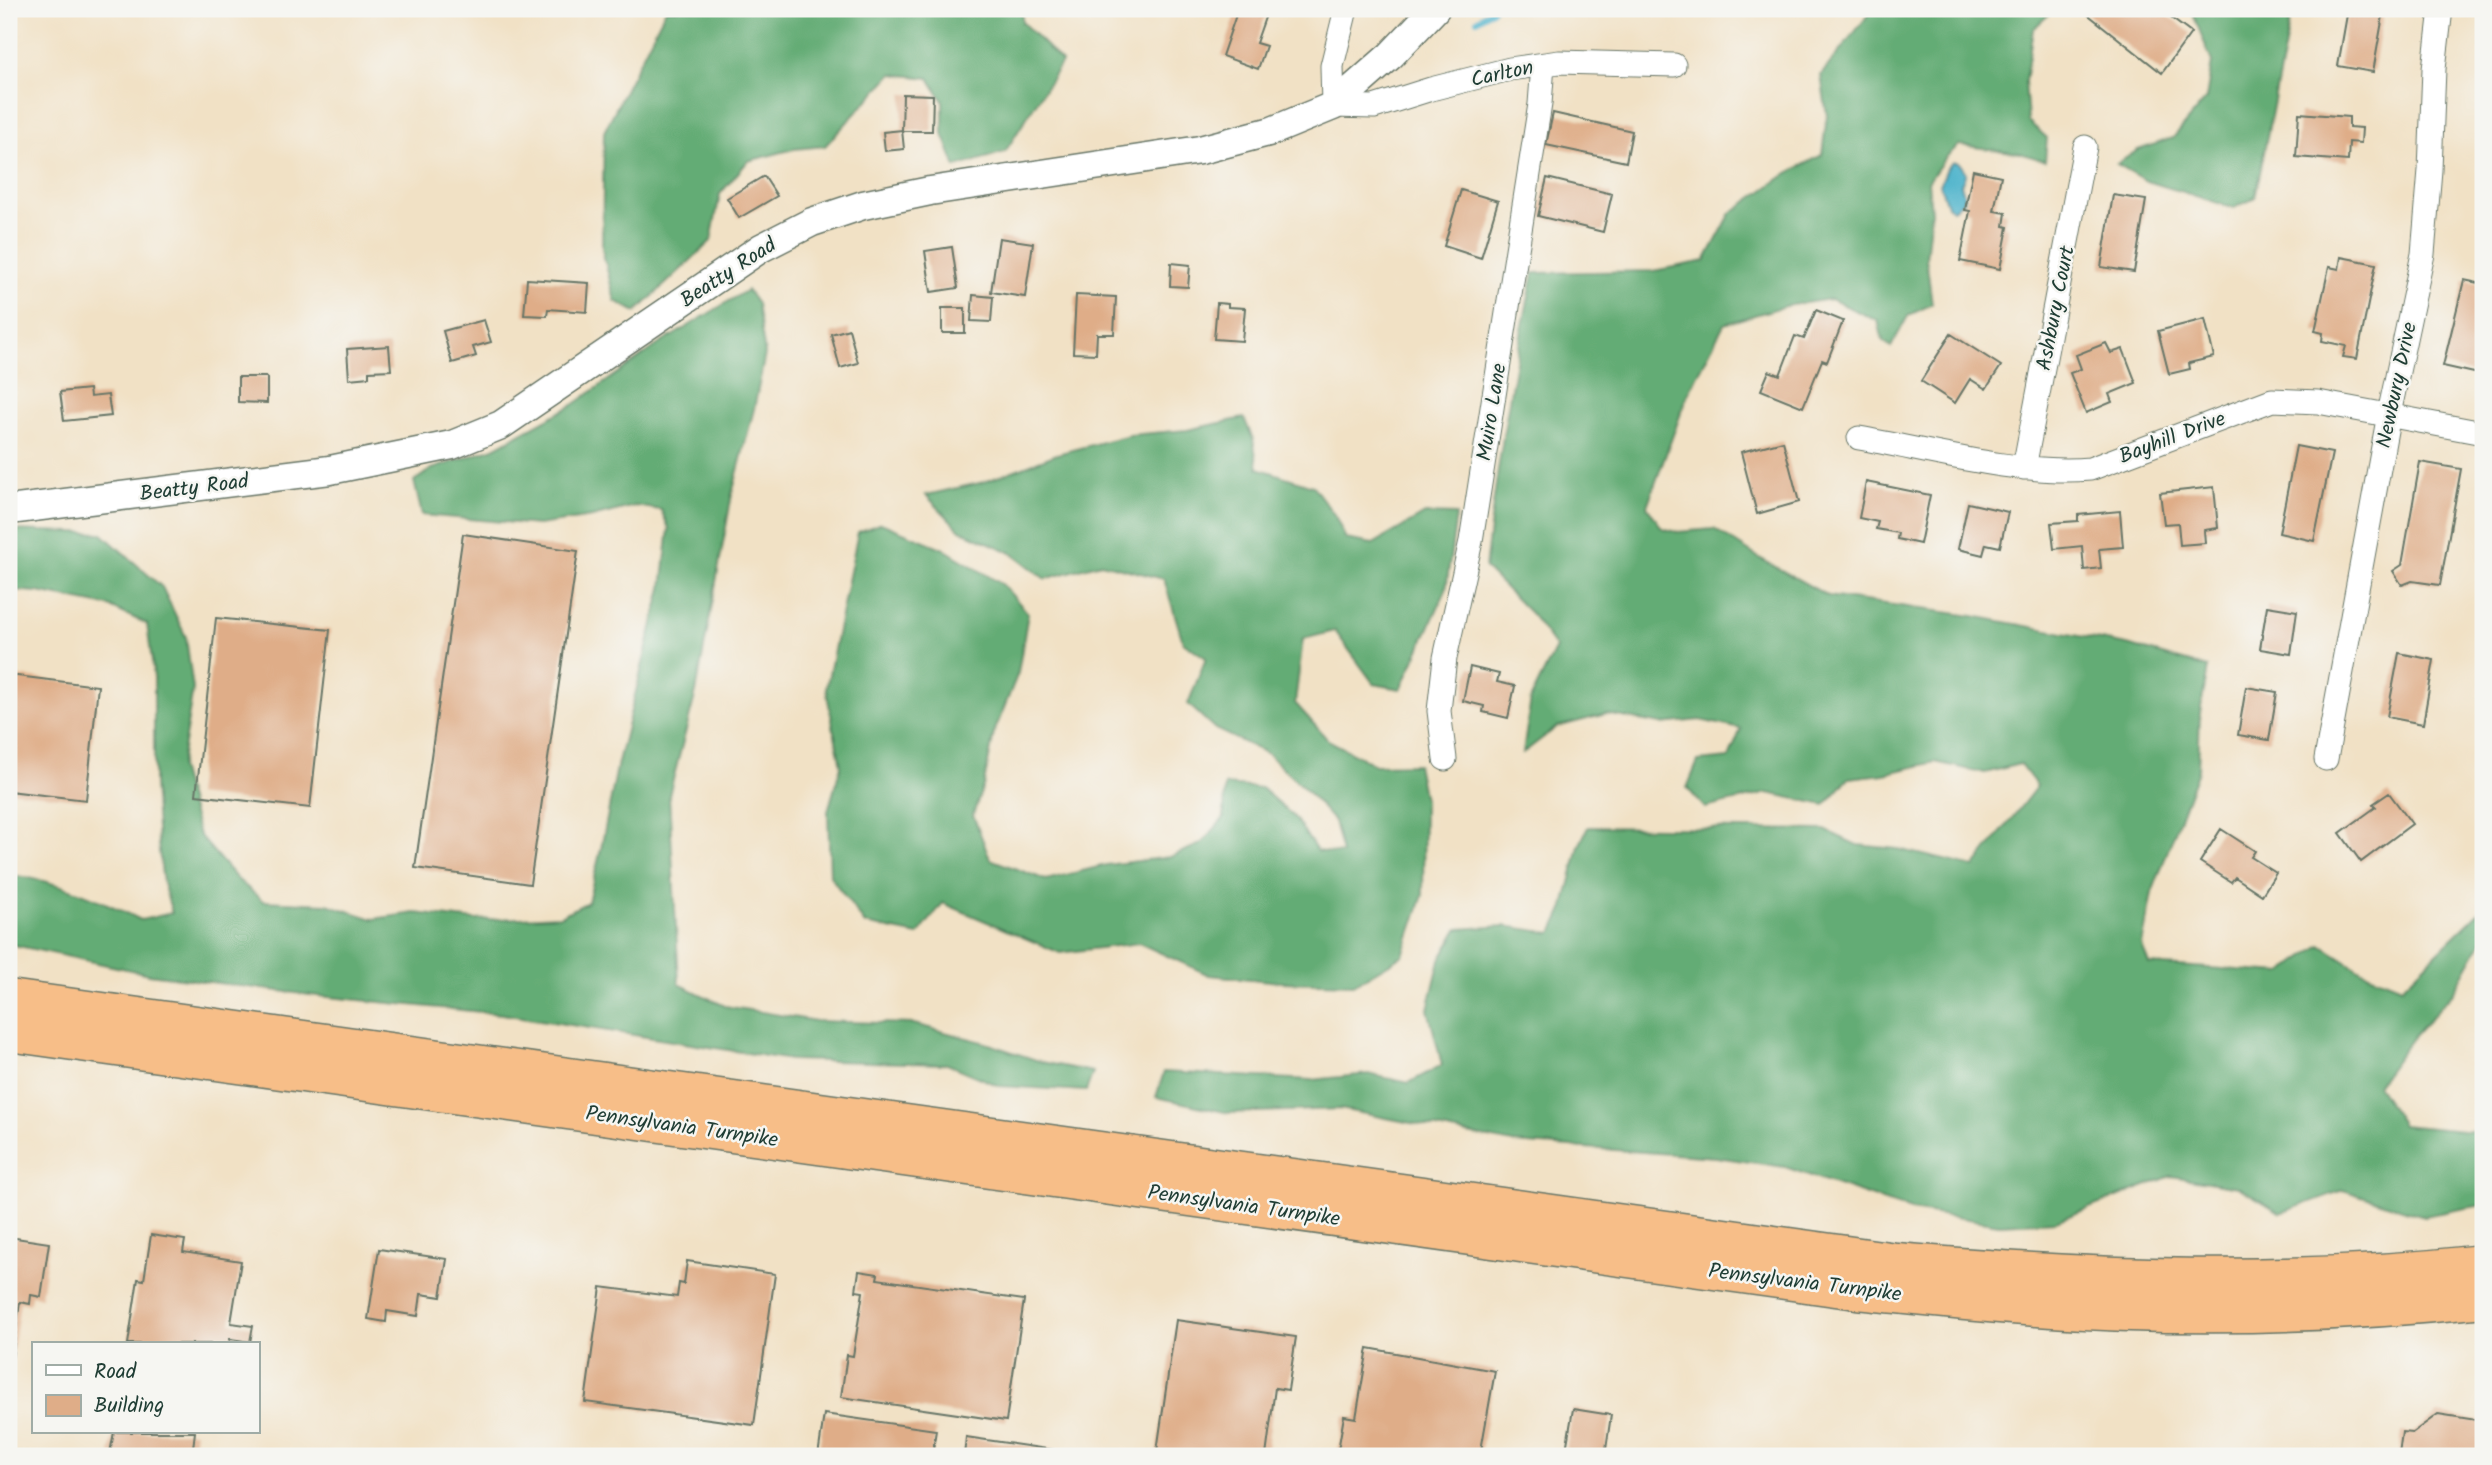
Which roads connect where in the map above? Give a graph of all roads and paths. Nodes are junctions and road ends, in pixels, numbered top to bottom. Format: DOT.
graph roads {
  1 [pos="1346,9"];
  2 [pos="1435,9"];
  3 [pos="2441,9"];
  4 [pos="1543,65"];
  5 [pos="1674,65"];
  6 [pos="1333,106"];
  7 [pos="2085,147"];
  8 [pos="2389,414"];
  9 [pos="2483,433"];
  10 [pos="1859,438"];
  11 [pos="2024,468"];
  12 [pos="9,510"];
  13 [pos="1445,759"];
  14 [pos="2326,759"];
  15 [pos="9,999"];
  16 [pos="9,1032"];
  17 [pos="2483,1264"];
  18 [pos="2483,1298"];
  1 -- 6 [label="street"];
  2 -- 6 [label="street, Beatty Road"];
  3 -- 8 [label="street, Newbury Drive"];
  4 -- 5 [label="street, Carlton"];
  4 -- 6 [label="street, Carlton"];
  4 -- 13 [label="street, Muiro Lane"];
  6 -- 12 [label="street, Beatty Road"];
  7 -- 11 [label="street, Ashbury Court"];
  8 -- 9 [label="street, Bayhill Drive"];
  8 -- 11 [label="street, Bayhill Drive"];
  8 -- 14 [label="street, Newbury Drive"];
  10 -- 11 [label="street, Bayhill Drive"];
  15 -- 17 [label="highway, Pennsylvania Turnpike"];
  16 -- 18 [label="highway, Pennsylvania Turnpike"];
}
